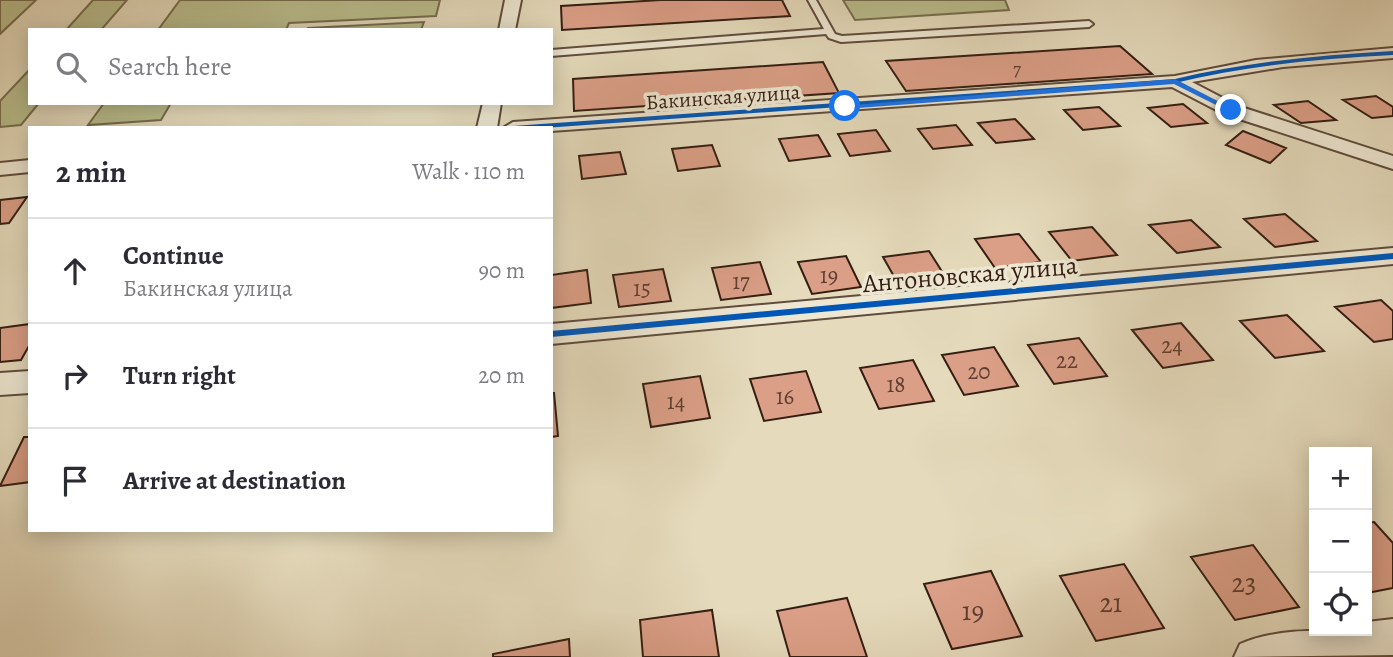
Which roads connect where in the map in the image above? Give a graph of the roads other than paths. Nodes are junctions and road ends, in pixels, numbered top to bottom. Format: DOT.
graph roads {
  1 [pos="513,0"];
  2 [pos="811,0"];
  3 [pos="1089,24"];
  4 [pos="507,28"];
  5 [pos="828,31"];
  6 [pos="553,53"];
  7 [pos="1393,53"];
  8 [pos="1175,82"];
  9 [pos="492,105"];
  10 [pos="487,126"];
  11 [pos="542,126"];
  12 [pos="1393,163"];
  13 [pos="28,166"];
  14 [pos="0,169"];
  15 [pos="1393,256"];
  16 [pos="553,334"];
  17 [pos="28,382"];
  18 [pos="0,384"];
  19 [pos="1393,637"];
  20 [pos="1253,657"];
  1 -- 4 [label="street"];
  2 -- 5 [label="lane"];
  3 -- 5 [label="lane"];
  5 -- 6 [label="lane"];
  7 -- 8 [label="street, Бакинская улица"];
  8 -- 11 [label="street, Бакинская улица"];
  8 -- 12 [label="street"];
  9 -- 10 [label="street"];
  13 -- 14 [label="street"];
  15 -- 16 [label="street, Антоновская улица"];
  17 -- 18 [label="street"];
  19 -- 20 [label="street"];
}
